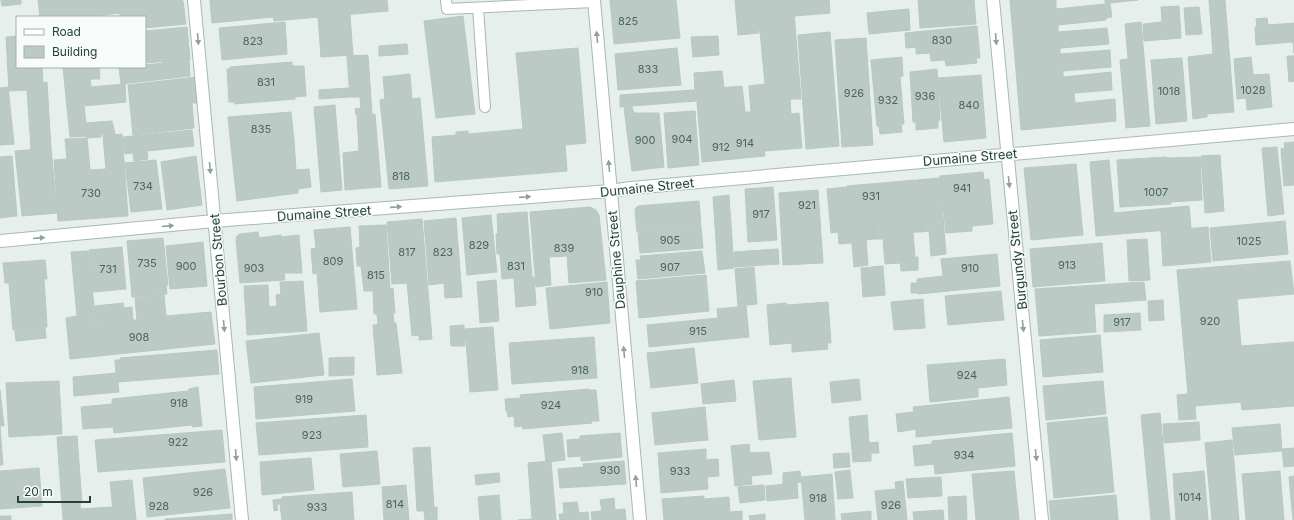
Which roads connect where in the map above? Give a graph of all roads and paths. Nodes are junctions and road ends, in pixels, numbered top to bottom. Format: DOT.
graph roads {
  1 [pos="194,0"];
  2 [pos="446,0"];
  3 [pos="993,0"];
  4 [pos="594,1"];
  5 [pos="478,8"];
  6 [pos="485,107"];
  7 [pos="1294,129"];
  8 [pos="1006,153"];
  9 [pos="610,191"];
  10 [pos="214,221"];
  11 [pos="0,241"];
  12 [pos="242,520"];
  13 [pos="640,520"];
  14 [pos="1042,520"];
  1 -- 10 [label="street, Bourbon Street, one-way"];
  2 -- 5 [label="lane"];
  3 -- 8 [label="street, Burgundy Street, one-way"];
  4 -- 5 [label="lane"];
  9 -- 4 [label="street, Dauphine Street, one-way"];
  5 -- 6 [label="lane"];
  7 -- 8 [label="street, Dumaine Street"];
  8 -- 9 [label="street, Dumaine Street"];
  8 -- 14 [label="street, Burgundy Street, one-way"];
  10 -- 9 [label="street, Dumaine Street, one-way"];
  13 -- 9 [label="street, Dauphine Street, one-way"];
  11 -- 10 [label="street, Dumaine Street, one-way"];
  10 -- 12 [label="street, Bourbon Street, one-way"];
}
